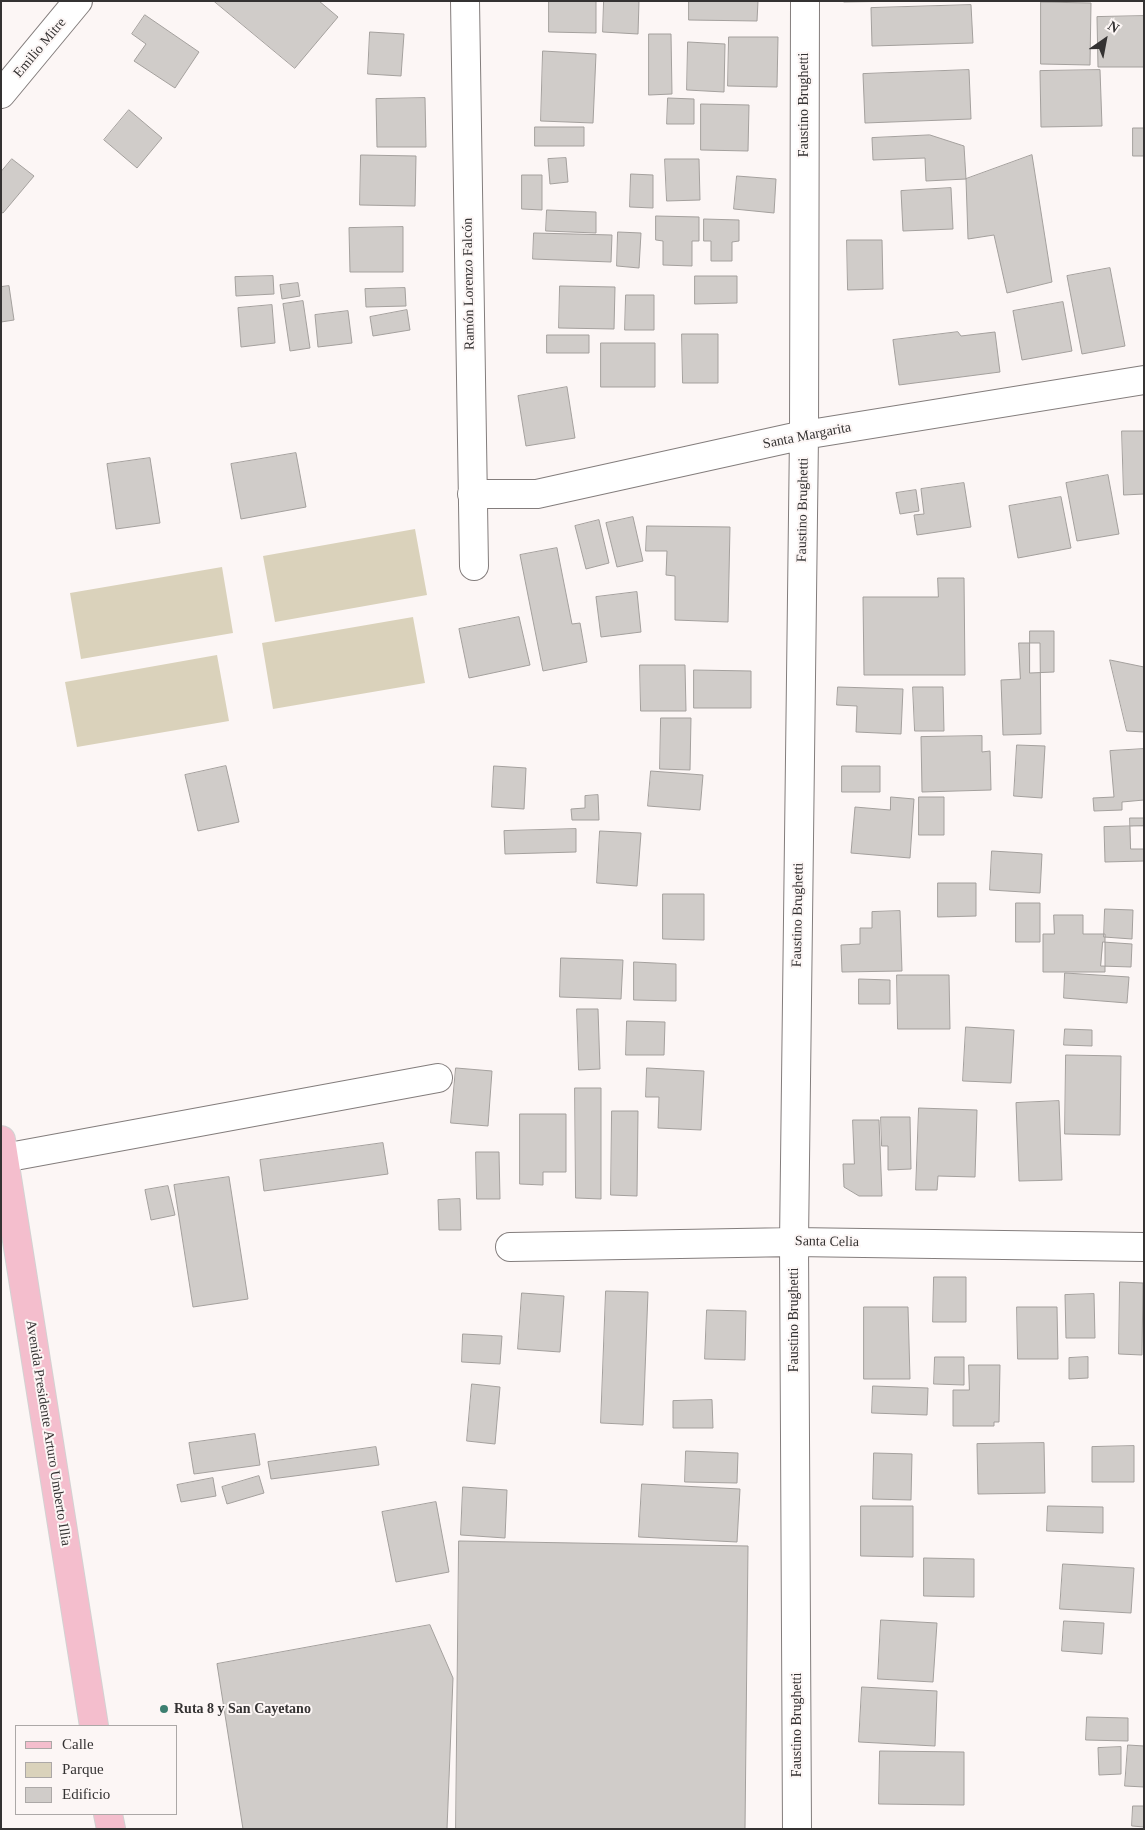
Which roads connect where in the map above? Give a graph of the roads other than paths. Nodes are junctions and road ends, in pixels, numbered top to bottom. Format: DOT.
graph roads {
  1 [pos="78,1"];
  2 [pos="465,1"];
  3 [pos="805,1"];
  4 [pos="1,94"];
  5 [pos="1144,380"];
  6 [pos="804,435"];
  7 [pos="472,494"];
  8 [pos="474,566"];
  9 [pos="438,1078"];
  10 [pos="3,1149"];
  11 [pos="794,1242"];
  12 [pos="1144,1246"];
  13 [pos="510,1248"];
  14 [pos="94,1725"];
  15 [pos="108,1815"];
  16 [pos="110,1829"];
  17 [pos="797,1829"];
  1 -- 4 [label="street, Emilio Mitre"];
  2 -- 7 [label="street, Ramón Lorenzo Falcón"];
  3 -- 6 [label="street, Faustino Brughetti"];
  5 -- 6 [label="street, Santa Margarita"];
  6 -- 7 [label="street, Santa Margarita"];
  6 -- 11 [label="street, Faustino Brughetti"];
  7 -- 8 [label="street, Ramón Lorenzo Falcón"];
  9 -- 10 [label="street"];
  10 -- 14 [label="main road, Avenida Presidente Arturo Umberto Illia"];
  11 -- 12 [label="street, Santa Celia"];
  11 -- 13 [label="street, Santa Celia"];
  11 -- 17 [label="street, Faustino Brughetti"];
  15 -- 16 [label="main road"];
}
